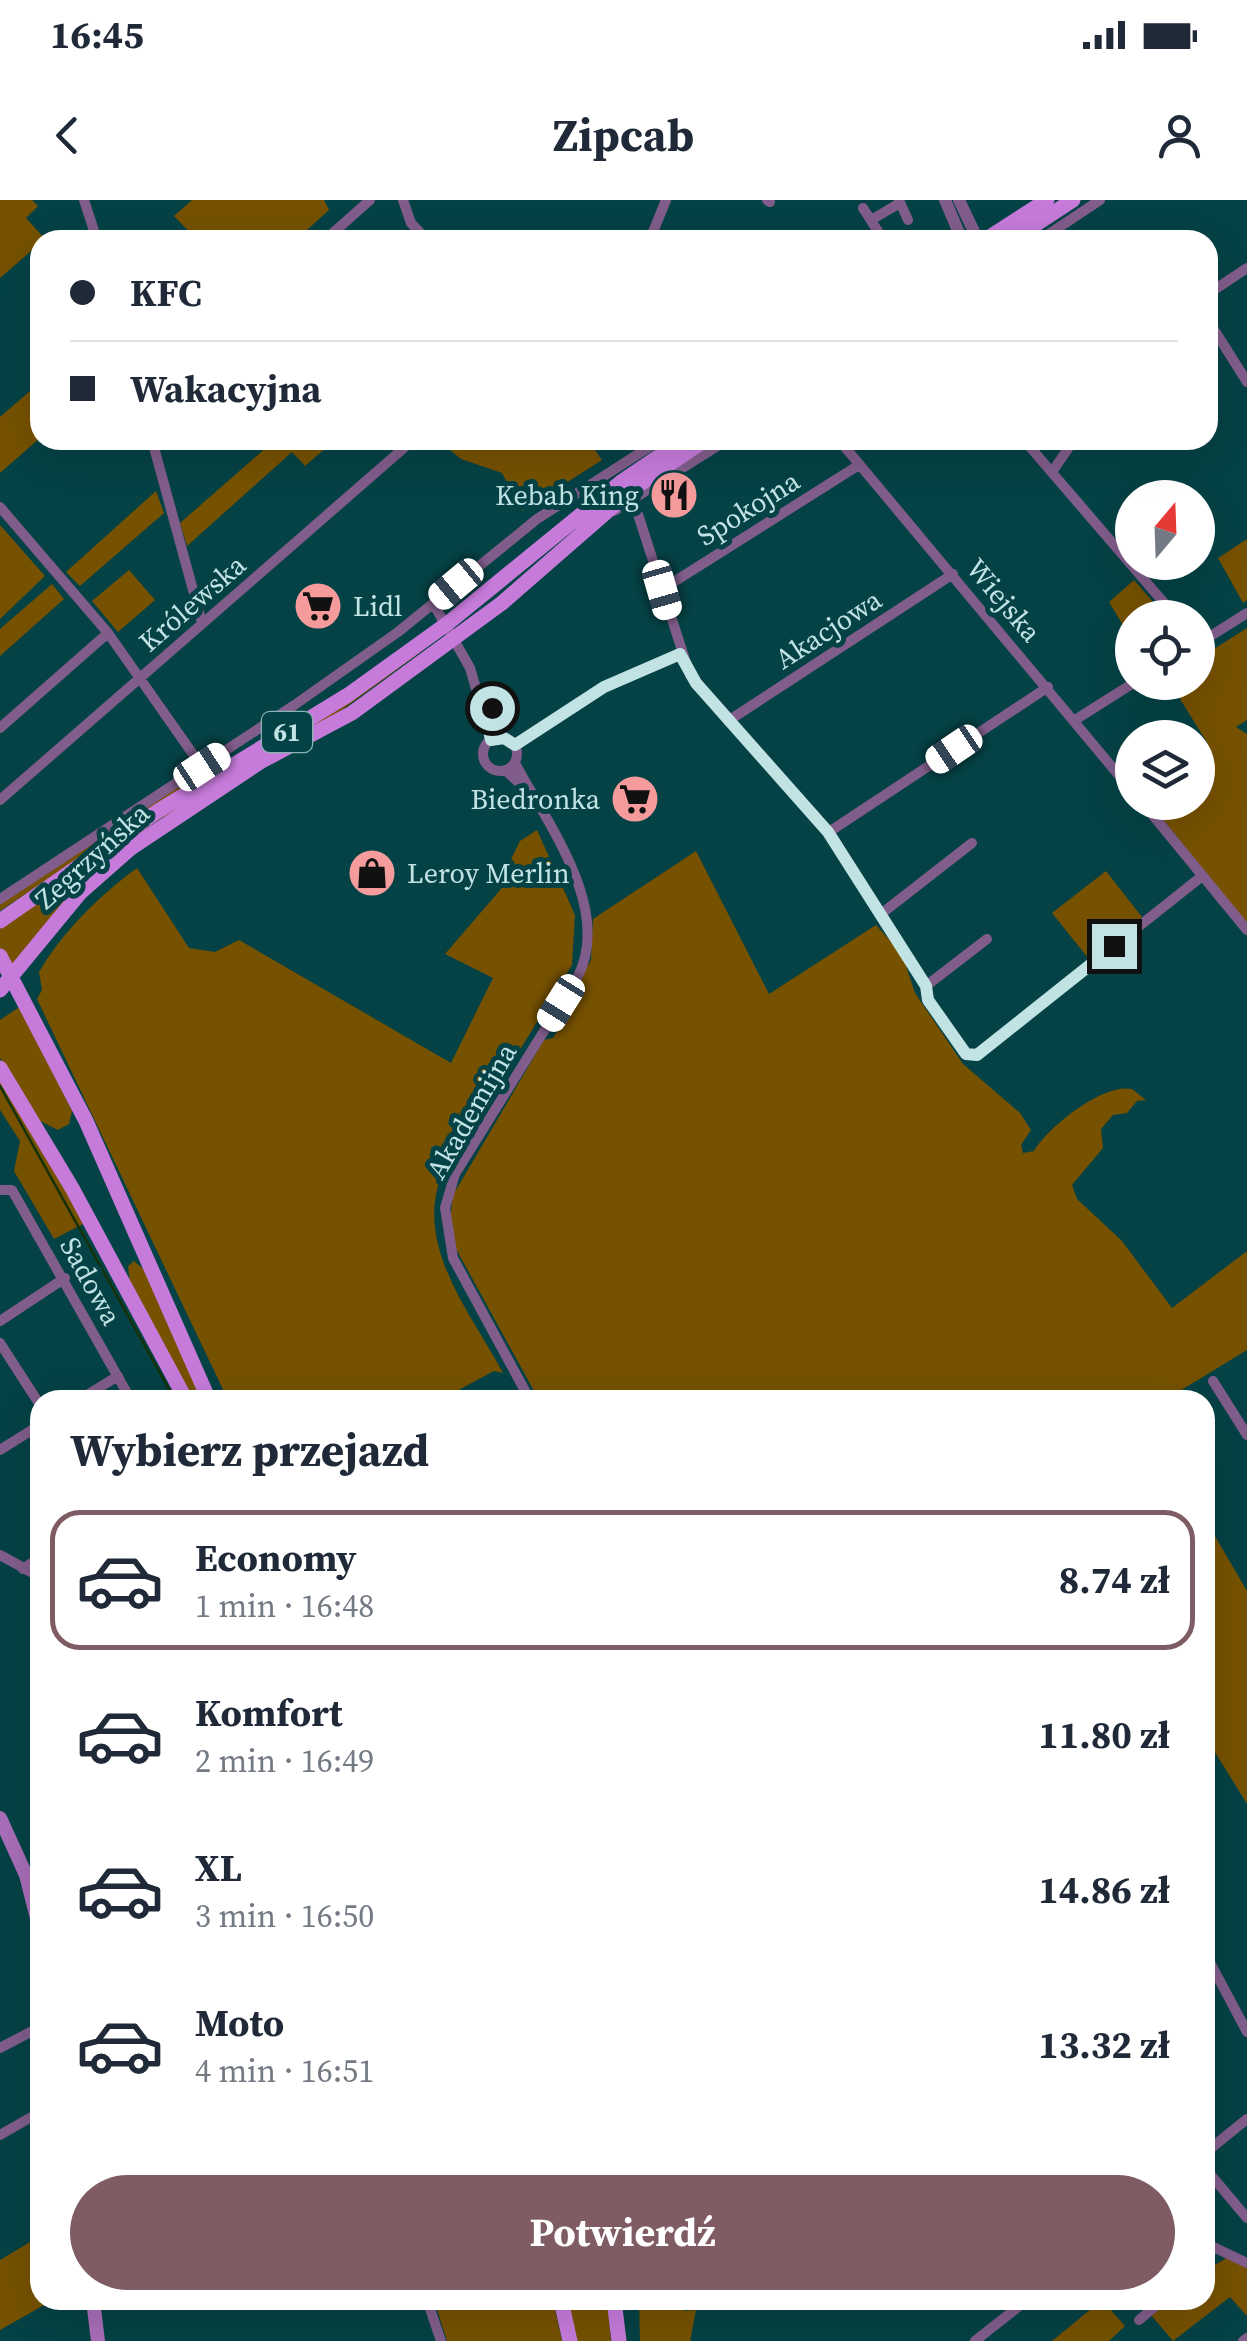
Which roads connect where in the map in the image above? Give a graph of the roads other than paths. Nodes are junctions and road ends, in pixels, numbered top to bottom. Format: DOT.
graph roads {
  1 [pos="84,200"];
  2 [pos="370,200"];
  3 [pos="404,200"];
  4 [pos="666,200"];
  5 [pos="945,200"];
  6 [pos="959,200"];
  7 [pos="1048,200"];
  8 [pos="1073,200"];
  9 [pos="1100,200"];
  10 [pos="899,201"];
  11 [pos="862,208"];
  12 [pos="871,220"];
  13 [pos="908,220"];
  14 [pos="93,230"];
  15 [pos="336,230"];
  16 [pos="417,230"];
  17 [pos="655,230"];
  18 [pos="877,230"];
  19 [pos="958,230"];
  20 [pos="976,230"];
  21 [pos="998,230"];
  22 [pos="1027,230"];
  23 [pos="1055,230"];
  24 [pos="1247,268"];
  25 [pos="1218,287"];
  26 [pos="1218,336"];
  27 [pos="1247,382"];
  28 [pos="155,450"];
  29 [pos="401,450"];
  30 [pos="644,450"];
  31 [pos="668,450"];
  32 [pos="691,450"];
  33 [pos="712,450"];
  34 [pos="847,450"];
  35 [pos="1033,450"];
  36 [pos="1067,450"];
  37 [pos="860,465"];
  38 [pos="1052,472"];
  39 [pos="634,502"];
  40 [pos="0,507"];
  41 [pos="594,520"];
  42 [pos="953,574"];
  43 [pos="662,590"];
  44 [pos="1162,600"];
  45 [pos="434,604"];
  46 [pos="1247,613"];
  47 [pos="202,623"];
  48 [pos="452,630"];
  49 [pos="108,632"];
  50 [pos="1215,633"];
  51 [pos="680,654"];
  52 [pos="141,678"];
  53 [pos="1048,687"];
  54 [pos="1115,695"];
  55 [pos="482,697"];
  56 [pos="728,720"];
  57 [pos="1075,720"];
  58 [pos="0,728"];
  59 [pos="504,738"];
  60 [pos="491,740"];
  61 [pos="515,745"];
  62 [pos="510,766"];
  63 [pos="202,767"];
  64 [pos="1115,770"];
  65 [pos="0,800"];
  66 [pos="1156,820"];
  67 [pos="828,832"];
  68 [pos="972,843"];
  69 [pos="1202,877"];
  70 [pos="0,899"];
  71 [pos="881,914"];
  72 [pos="0,921"];
  73 [pos="1247,930"];
  74 [pos="987,940"];
  75 [pos="0,956"];
  76 [pos="12,975"];
  77 [pos="926,986"];
  78 [pos="0,990"];
  79 [pos="0,1068"];
  80 [pos="4,1188"];
  81 [pos="65,1278"];
  82 [pos="0,1321"];
  83 [pos="0,1343"];
  84 [pos="118,1376"];
  85 [pos="1213,1381"];
  86 [pos="30,1390"];
  87 [pos="96,1390"];
  88 [pos="126,1390"];
  89 [pos="181,1390"];
  90 [pos="205,1390"];
  91 [pos="525,1390"];
  92 [pos="30,1431"];
  93 [pos="1247,1435"];
  94 [pos="0,1450"];
  95 [pos="0,1554"];
  96 [pos="30,1564"];
  97 [pos="23,1569"];
  98 [pos="30,1573"];
  99 [pos="0,1818"];
  100 [pos="30,1868"];
  101 [pos="1215,1972"];
  102 [pos="30,2032"];
  103 [pos="1247,2032"];
  104 [pos="0,2048"];
  105 [pos="30,2118"];
  106 [pos="1247,2118"];
  107 [pos="0,2134"];
  108 [pos="1215,2145"];
  109 [pos="1215,2180"];
  110 [pos="1247,2218"];
  111 [pos="1215,2248"];
  112 [pos="1247,2262"];
  113 [pos="93,2310"];
  114 [pos="430,2310"];
  115 [pos="564,2310"];
  116 [pos="615,2310"];
  117 [pos="1014,2310"];
  118 [pos="1152,2310"];
  119 [pos="1140,2320"];
  120 [pos="98,2341"];
  121 [pos="441,2341"];
  122 [pos="570,2341"];
  123 [pos="619,2341"];
  124 [pos="975,2341"];
  1 -- 14 [label="street"];
  2 -- 15 [label="street"];
  3 -- 16 [label="street"];
  4 -- 17 [label="street"];
  5 -- 19 [label="street"];
  6 -- 20 [label="street"];
  7 -- 21 [label="main road"];
  8 -- 22 [label="main road"];
  9 -- 23 [label="street"];
  10 -- 12 [label="street"];
  10 -- 13 [label="street"];
  11 -- 12 [label="street"];
  12 -- 18 [label="street"];
  24 -- 25 [label="street"];
  26 -- 27 [label="street"];
  28 -- 47 [label="street"];
  29 -- 47 [label="street, Królewska"];
  30 -- 45 [label="street"];
  31 -- 48 [label="main road, Zegrzyńska / 61"];
  32 -- 41 [label="main road, Zegrzyńska / 61"];
  33 -- 39 [label="street"];
  34 -- 37 [label="street, Wiejska"];
  35 -- 38 [label="street"];
  36 -- 38 [label="street"];
  37 -- 42 [label="street, Wiejska"];
  37 -- 43 [label="street, Spokojna"];
  38 -- 44 [label="street"];
  39 -- 41 [label="street"];
  39 -- 43 [label="street"];
  40 -- 49 [label="street"];
  41 -- 48 [label="main road, Zegrzyńska / 61"];
  42 -- 53 [label="street, Wiejska"];
  42 -- 56 [label="street, Akacjowa"];
  43 -- 51 [label="street"];
  45 -- 48 [label="street"];
  45 -- 63 [label="street"];
  46 -- 50 [label="street"];
  47 -- 52 [label="street, Królewska"];
  48 -- 55 [label="street"];
  48 -- 72 [label="main road, Zegrzyńska / 61"];
  48 -- 76 [label="main road, Zegrzyńska / 61"];
  49 -- 52 [label="street"];
  49 -- 58 [label="street"];
  51 -- 56 [label="street"];
  51 -- 61 [label="street"];
  52 -- 63 [label="street"];
  52 -- 65 [label="street, Królewska"];
  53 -- 57 [label="street, Wiejska"];
  53 -- 67 [label="street"];
  54 -- 57 [label="street"];
  55 -- 59 [label="street"];
  55 -- 60 [label="street"];
  56 -- 67 [label="street"];
  57 -- 64 [label="street, Wiejska"];
  59 -- 60 [label="street"];
  59 -- 61 [label="street"];
  60 -- 62 [label="street"];
  61 -- 62 [label="street"];
  62 -- 91 [label="street, Akademijna"];
  63 -- 70 [label="street"];
  66 -- 69 [label="street"];
  67 -- 71 [label="street"];
  68 -- 71 [label="street"];
  69 -- 73 [label="street"];
  69 -- 77 [label="street"];
  71 -- 77 [label="street"];
  74 -- 77 [label="street"];
  75 -- 76 [label="main road"];
  76 -- 78 [label="main road, Zegrzyńska"];
  76 -- 90 [label="main road"];
  79 -- 89 [label="main road"];
  80 -- 81 [label="street, Sadowa"];
  81 -- 82 [label="street"];
  81 -- 84 [label="street, Sadowa"];
  83 -- 86 [label="street"];
  84 -- 87 [label="street"];
  84 -- 88 [label="street, Sadowa"];
  85 -- 93 [label="street"];
  92 -- 94 [label="street"];
  95 -- 97 [label="street"];
  96 -- 97 [label="street"];
  97 -- 98 [label="street"];
  99 -- 100 [label="main road"];
  101 -- 103 [label="street"];
  102 -- 104 [label="street"];
  105 -- 107 [label="street"];
  106 -- 108 [label="street"];
  109 -- 110 [label="street"];
  111 -- 112 [label="street"];
  113 -- 120 [label="main road"];
  114 -- 121 [label="street"];
  115 -- 122 [label="main road"];
  116 -- 123 [label="main road"];
  117 -- 124 [label="street"];
  118 -- 119 [label="street"];
}
